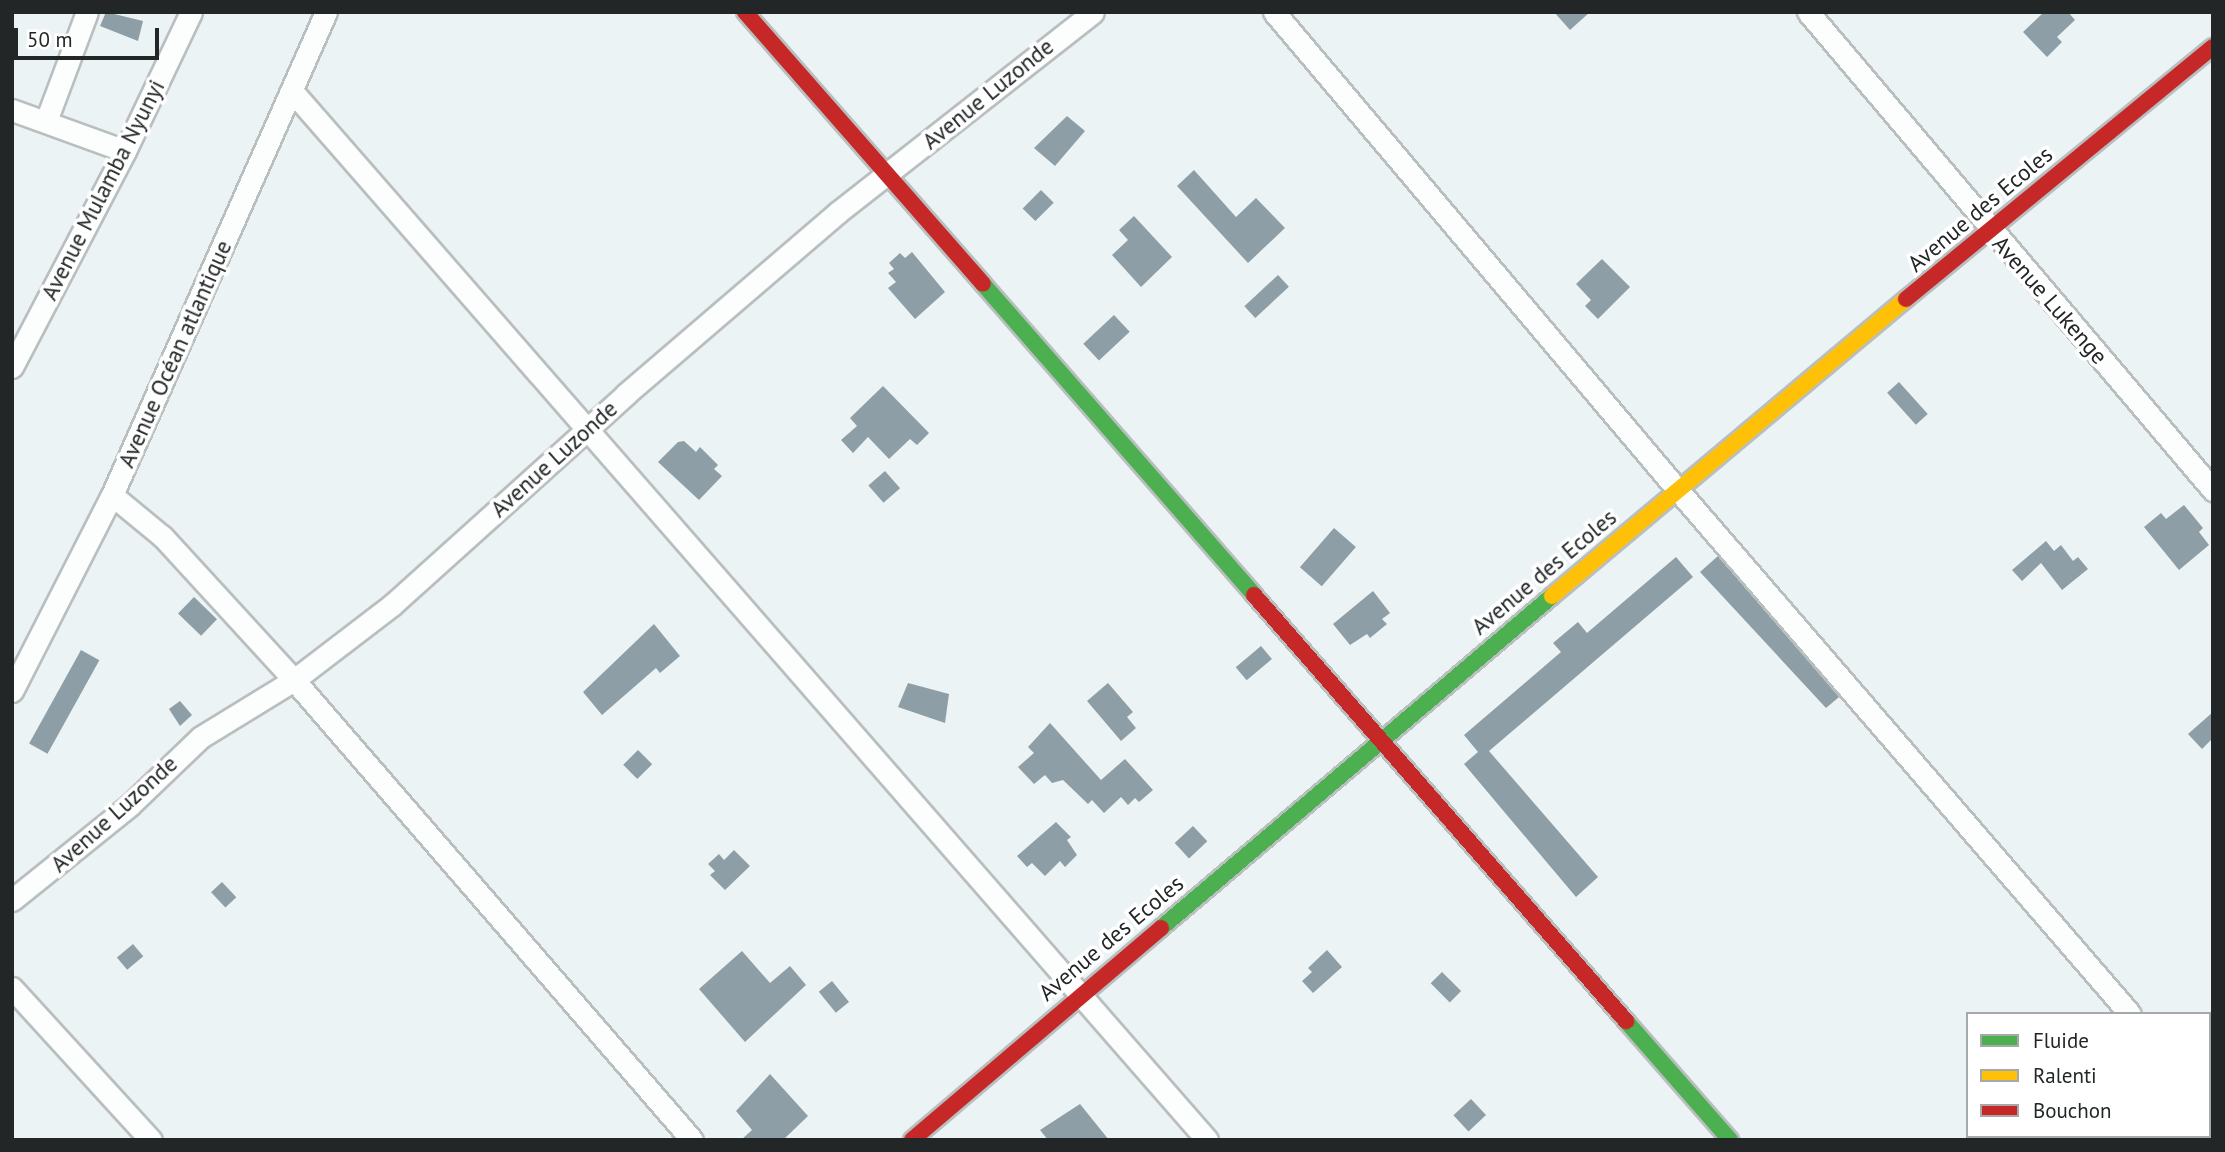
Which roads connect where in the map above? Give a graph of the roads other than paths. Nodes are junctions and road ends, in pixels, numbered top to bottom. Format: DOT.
graph roads {
  1 [pos="87,12"];
  2 [pos="191,12"];
  3 [pos="326,12"];
  4 [pos="745,12"];
  5 [pos="1093,12"];
  6 [pos="1274,12"];
  7 [pos="1808,12"];
  8 [pos="2213,47"];
  9 [pos="292,91"];
  10 [pos="12,110"];
  11 [pos="46,121"];
  12 [pos="125,151"];
  13 [pos="885,176"];
  14 [pos="1989,230"];
  15 [pos="12,367"];
  16 [pos="587,432"];
  17 [pos="1676,489"];
  18 [pos="2213,490"];
  19 [pos="113,495"];
  20 [pos="294,680"];
  21 [pos="12,691"];
  22 [pos="1382,741"];
  23 [pos="12,900"];
  24 [pos="12,988"];
  25 [pos="1080,993"];
  26 [pos="2128,1012"];
  27 [pos="151,1140"];
  28 [pos="692,1140"];
  29 [pos="912,1140"];
  30 [pos="1206,1140"];
  31 [pos="1730,1140"];
  1 -- 11 [label="street"];
  2 -- 12 [label="street, Avenue Mulamba Nyunyi"];
  3 -- 9 [label="street, Avenue Océan atlantique"];
  4 -- 13 [label="street"];
  5 -- 13 [label="street, Avenue Luzonde"];
  6 -- 17 [label="street"];
  7 -- 14 [label="street, Avenue Lukenge"];
  8 -- 14 [label="street, Avenue des Ecoles"];
  9 -- 16 [label="street"];
  9 -- 19 [label="street, Avenue Océan atlantique"];
  10 -- 11 [label="street"];
  11 -- 12 [label="street"];
  12 -- 15 [label="street, Avenue Mulamba Nyunyi"];
  13 -- 16 [label="street, Avenue Luzonde"];
  13 -- 22 [label="street"];
  14 -- 17 [label="street, Avenue des Ecoles"];
  14 -- 18 [label="street, Avenue Lukenge"];
  16 -- 20 [label="street, Avenue Luzonde"];
  16 -- 25 [label="street"];
  17 -- 22 [label="street, Avenue des Ecoles"];
  17 -- 26 [label="street"];
  19 -- 20 [label="street"];
  19 -- 21 [label="street, Avenue Océan atlantique"];
  20 -- 23 [label="street, Avenue Luzonde"];
  20 -- 28 [label="street"];
  22 -- 25 [label="street, Avenue des Ecoles"];
  22 -- 31 [label="street"];
  24 -- 27 [label="street"];
  25 -- 29 [label="street, Avenue des Ecoles"];
  25 -- 30 [label="street"];
}
